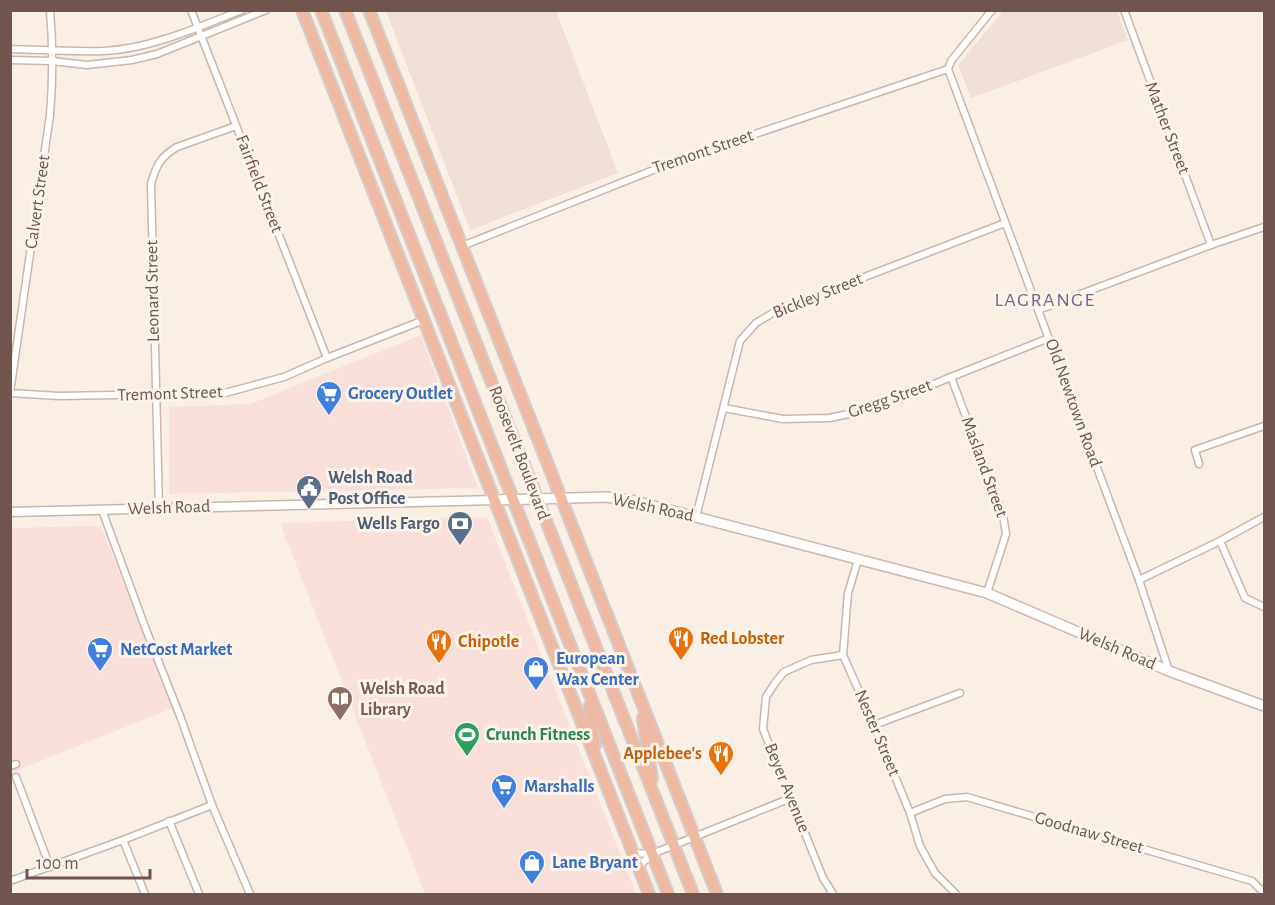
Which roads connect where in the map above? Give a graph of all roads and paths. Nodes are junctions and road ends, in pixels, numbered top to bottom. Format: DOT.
graph roads {
  1 [pos="50,10"];
  2 [pos="191,10"];
  3 [pos="242,10"];
  4 [pos="266,10"];
  5 [pos="302,10"];
  6 [pos="321,10"];
  7 [pos="345,10"];
  8 [pos="369,10"];
  9 [pos="992,10"];
  10 [pos="1124,10"];
  11 [pos="198,28"];
  12 [pos="201,36"];
  13 [pos="10,48"];
  14 [pos="52,50"];
  15 [pos="10,60"];
  16 [pos="52,61"];
  17 [pos="948,69"];
  18 [pos="236,126"];
  19 [pos="1005,223"];
  20 [pos="1264,227"];
  21 [pos="1211,245"];
  22 [pos="462,246"];
  23 [pos="1038,310"];
  24 [pos="424,320"];
  25 [pos="1049,338"];
  26 [pos="327,358"];
  27 [pos="951,377"];
  28 [pos="10,393"];
  29 [pos="156,395"];
  30 [pos="724,408"];
  31 [pos="1264,426"];
  32 [pos="1199,464"];
  33 [pos="537,499"];
  34 [pos="561,499"];
  35 [pos="495,500"];
  36 [pos="513,500"];
  37 [pos="159,508"];
  38 [pos="102,510"];
  39 [pos="10,512"];
  40 [pos="696,517"];
  41 [pos="1264,517"];
  42 [pos="1220,541"];
  43 [pos="858,560"];
  44 [pos="1139,580"];
  45 [pos="987,593"];
  46 [pos="1264,607"];
  47 [pos="843,655"];
  48 [pos="1169,671"];
  49 [pos="586,686"];
  50 [pos="960,693"];
  51 [pos="640,700"];
  52 [pos="1264,706"];
  53 [pos="874,725"];
  54 [pos="598,764"];
  55 [pos="16,777"];
  56 [pos="654,797"];
  57 [pos="791,798"];
  58 [pos="212,805"];
  59 [pos="910,813"];
  60 [pos="169,821"];
  61 [pos="694,837"];
  62 [pos="123,840"];
  63 [pos="673,845"];
  64 [pos="633,853"];
  65 [pos="652,854"];
  66 [pos="50,867"];
  67 [pos="639,867"];
  68 [pos="10,881"];
  69 [pos="1264,893"];
  70 [pos="145,894"];
  71 [pos="199,894"];
  72 [pos="250,894"];
  73 [pos="649,894"];
  74 [pos="668,894"];
  75 [pos="693,894"];
  76 [pos="717,894"];
  77 [pos="833,894"];
  78 [pos="956,894"];
  1 -- 14 [label="street, Calvert Street"];
  2 -- 11 [label="street, Fairfield Street"];
  3 -- 11 [label="street"];
  4 -- 12 [label="street"];
  5 -- 24 [label="highway"];
  6 -- 36 [label="highway, Roosevelt Boulevard"];
  7 -- 33 [label="highway, Roosevelt Boulevard"];
  8 -- 22 [label="highway, Roosevelt Boulevard"];
  9 -- 17 [label="street"];
  10 -- 21 [label="street, Mather Street"];
  11 -- 12 [label="street, Fairfield Street"];
  11 -- 14 [label="street"];
  12 -- 16 [label="street"];
  12 -- 18 [label="street, Fairfield Street"];
  13 -- 14 [label="street"];
  14 -- 16 [label="street, Calvert Street"];
  15 -- 16 [label="street"];
  16 -- 28 [label="street, Calvert Street"];
  17 -- 19 [label="street, Old Newtown Road"];
  17 -- 22 [label="street, Tremont Street"];
  18 -- 26 [label="street, Fairfield Street"];
  18 -- 29 [label="street, Leonard Street"];
  19 -- 23 [label="street, Old Newtown Road"];
  19 -- 30 [label="street, Bickley Street"];
  20 -- 21 [label="street"];
  21 -- 23 [label="street"];
  22 -- 34 [label="highway, Roosevelt Boulevard"];
  23 -- 25 [label="street, Old Newtown Road"];
  24 -- 26 [label="street, Tremont Street"];
  24 -- 35 [label="highway"];
  25 -- 27 [label="street, Gregg Street"];
  25 -- 44 [label="street, Old Newtown Road"];
  26 -- 29 [label="street, Tremont Street"];
  27 -- 30 [label="street, Gregg Street"];
  27 -- 45 [label="street, Masland Street"];
  28 -- 29 [label="street, Tremont Street"];
  29 -- 37 [label="street, Leonard Street"];
  30 -- 40 [label="street, Bickley Street"];
  31 -- 32 [label="street"];
  33 -- 34 [label="main road, Welsh Road"];
  33 -- 36 [label="main road, Welsh Road"];
  33 -- 56 [label="highway, Roosevelt Boulevard"];
  34 -- 40 [label="main road, Welsh Road"];
  34 -- 51 [label="highway, Roosevelt Boulevard"];
  35 -- 36 [label="main road, Welsh Road"];
  35 -- 37 [label="street, Welsh Road"];
  35 -- 54 [label="highway"];
  36 -- 49 [label="highway, Roosevelt Boulevard"];
  37 -- 38 [label="street, Welsh Road"];
  38 -- 39 [label="street, Welsh Road"];
  38 -- 58 [label="street"];
  40 -- 43 [label="main road, Welsh Road"];
  41 -- 42 [label="street"];
  42 -- 44 [label="street"];
  42 -- 46 [label="street"];
  43 -- 45 [label="main road, Welsh Road"];
  43 -- 47 [label="street, Nester Street"];
  44 -- 48 [label="street, Old Newtown Road"];
  45 -- 48 [label="main road, Welsh Road"];
  47 -- 53 [label="street, Nester Street"];
  47 -- 57 [label="street, Beyer Avenue"];
  48 -- 52 [label="main road, Welsh Road"];
  49 -- 54 [label="highway"];
  49 -- 65 [label="highway, Roosevelt Boulevard"];
  50 -- 53 [label="street"];
  51 -- 56 [label="highway"];
  51 -- 61 [label="highway, Roosevelt Boulevard"];
  53 -- 59 [label="street, Nester Street"];
  54 -- 64 [label="highway"];
  55 -- 66 [label="street"];
  56 -- 63 [label="highway, Roosevelt Boulevard"];
  57 -- 61 [label="street"];
  57 -- 77 [label="street, Beyer Avenue"];
  58 -- 60 [label="street"];
  58 -- 72 [label="street"];
  59 -- 69 [label="street, Goodnaw Street"];
  59 -- 78 [label="street, Nester Street"];
  60 -- 62 [label="street"];
  60 -- 71 [label="street"];
  61 -- 63 [label="street"];
  61 -- 76 [label="highway, Roosevelt Boulevard"];
  62 -- 66 [label="street"];
  62 -- 70 [label="street"];
  63 -- 65 [label="street"];
  63 -- 75 [label="highway, Roosevelt Boulevard"];
  64 -- 65 [label="street"];
  64 -- 67 [label="highway"];
  65 -- 67 [label="street"];
  65 -- 74 [label="highway, Roosevelt Boulevard"];
  66 -- 68 [label="street"];
  67 -- 73 [label="highway"];
}
